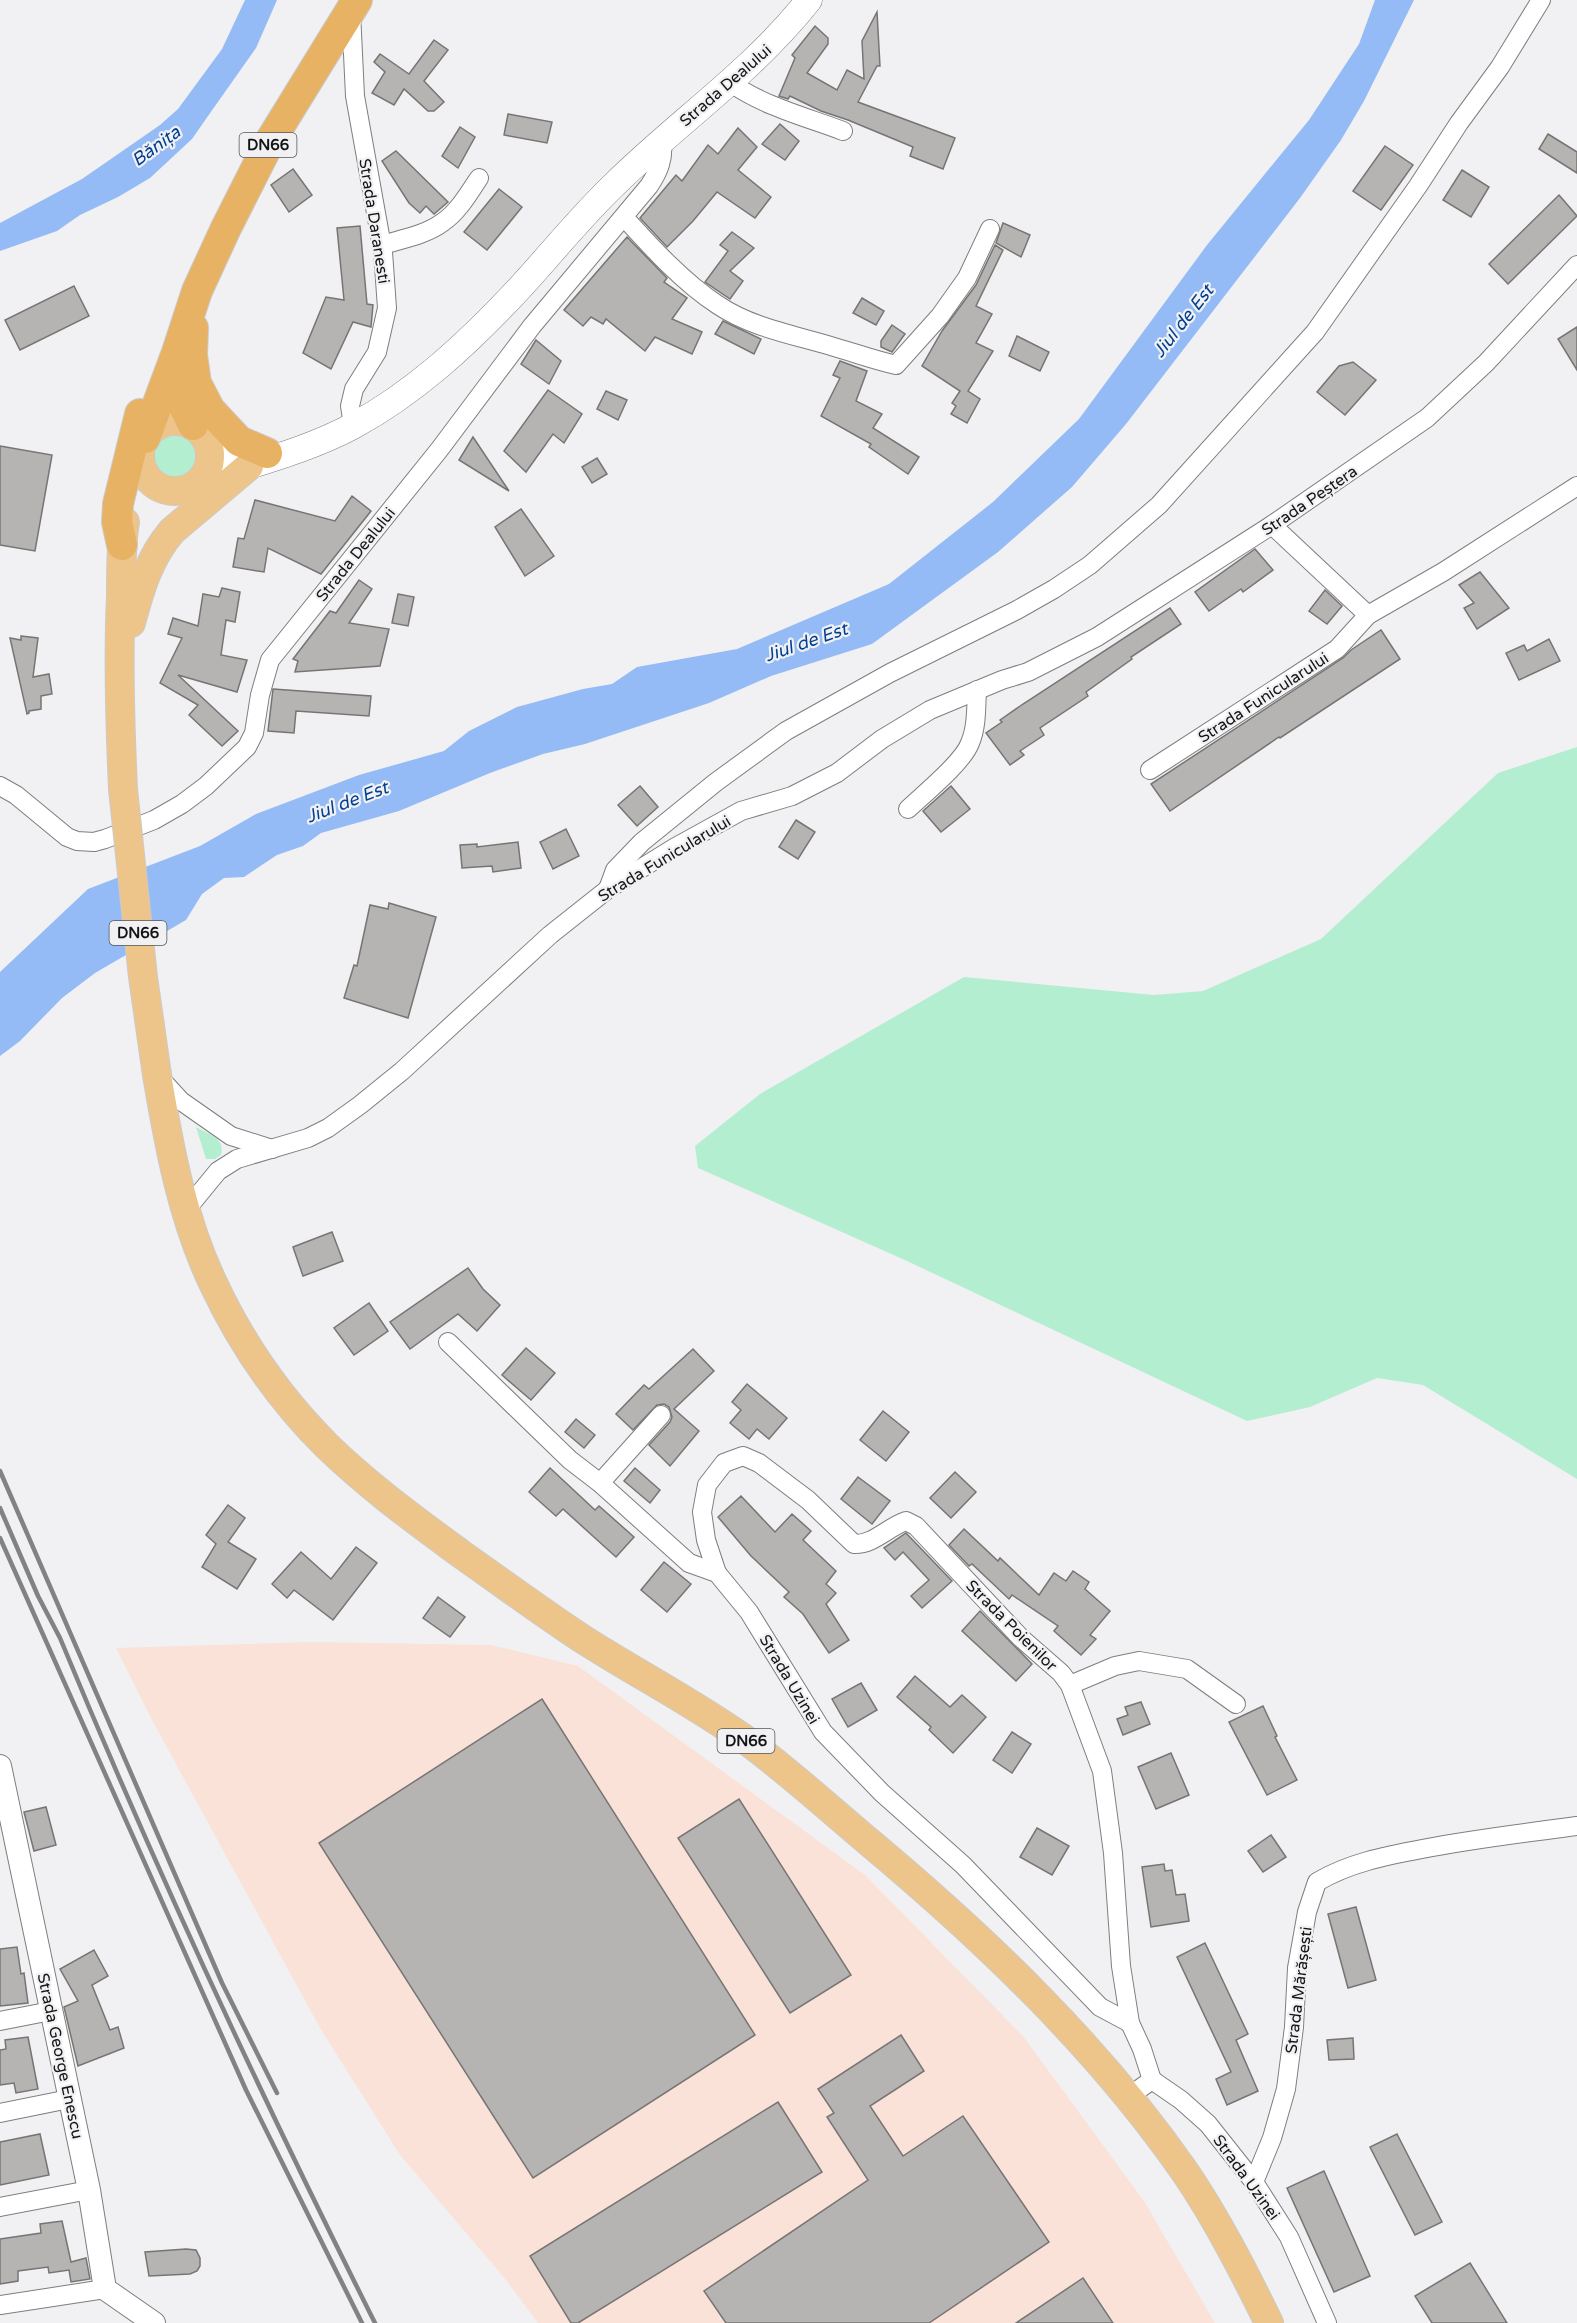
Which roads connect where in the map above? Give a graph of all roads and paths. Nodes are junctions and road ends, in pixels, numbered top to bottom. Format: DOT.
graph roads {
  1 [pos="809,0"];
  2 [pos="1541,0"];
  3 [pos="354,5"];
  4 [pos="731,83"];
  5 [pos="843,130"];
  6 [pos="662,140"];
  7 [pos="479,178"];
  8 [pos="624,218"];
  9 [pos="990,229"];
  10 [pos="382,245"];
  11 [pos="1574,272"];
  12 [pos="192,304"];
  13 [pos="177,352"];
  14 [pos="353,425"];
  15 [pos="200,432"];
  16 [pos="142,448"];
  17 [pos="268,458"];
  18 [pos="195,485"];
  19 [pos="1577,486"];
  20 [pos="1272,525"];
  21 [pos="122,545"];
  22 [pos="120,615"];
  23 [pos="1368,615"];
  24 [pos="120,669"];
  25 [pos="1002,680"];
  26 [pos="977,690"];
  27 [pos="1150,770"];
  28 [pos="0,786"];
  29 [pos="908,809"];
  30 [pos="608,889"];
  31 [pos="160,1089"];
  32 [pos="272,1149"];
  33 [pos="186,1210"];
  34 [pos="448,1342"];
  35 [pos="661,1415"];
  36 [pos="600,1483"];
  37 [pos="717,1573"];
  38 [pos="1070,1685"];
  39 [pos="1236,1704"];
  40 [pos="0,1766"];
  41 [pos="1577,1826"];
  42 [pos="51,2011"];
  43 [pos="0,2021"];
  44 [pos="1130,2023"];
  45 [pos="1152,2080"];
  46 [pos="1128,2097"];
  47 [pos="69,2099"];
  48 [pos="0,2113"];
  49 [pos="1254,2182"];
  50 [pos="89,2190"];
  51 [pos="0,2206"];
  52 [pos="105,2289"];
  53 [pos="0,2305"];
  54 [pos="154,2323"];
  55 [pos="1269,2323"];
  56 [pos="1327,2323"];
  1 -- 4 [label="main road, Strada Dealului"];
  2 -- 30 [label="street"];
  3 -- 10 [label="street, Strada Daranesti"];
  3 -- 12 [label="highway, DN66"];
  4 -- 5 [label="street"];
  4 -- 6 [label="main road, Strada Dealului"];
  6 -- 8 [label="street, Strada Dealului"];
  6 -- 14 [label="main road, Strada Dealului"];
  7 -- 10 [label="street"];
  8 -- 9 [label="street"];
  8 -- 28 [label="street, Strada Dealului"];
  10 -- 14 [label="street, Strada Daranesti"];
  11 -- 20 [label="street, Strada Peștera"];
  12 -- 13 [label="highway, DN66"];
  12 -- 17 [label="highway"];
  12 -- 21 [label="highway, DN66"];
  13 -- 15 [label="highway, DN66"];
  13 -- 16 [label="highway, DN66"];
  14 -- 17 [label="main road, Strada Dealului"];
  15 -- 16 [label="main road"];
  15 -- 17 [label="main road, Strada Dealului"];
  15 -- 18 [label="main road, DN66"];
  16 -- 18 [label="main road"];
  16 -- 21 [label="main road, DN66"];
  17 -- 18 [label="main road, Strada Dealului"];
  17 -- 24 [label="main road"];
  18 -- 22 [label="main road, DN66"];
  19 -- 23 [label="street, Strada Funicularului"];
  20 -- 23 [label="street"];
  20 -- 25 [label="street, Strada Peștera"];
  21 -- 22 [label="main road, DN66"];
  22 -- 24 [label="main road, DN66"];
  23 -- 27 [label="street, Strada Funicularului"];
  24 -- 31 [label="main road, DN66, bridge"];
  25 -- 26 [label="street, Strada Funicularului"];
  26 -- 29 [label="street"];
  26 -- 30 [label="street, Strada Funicularului"];
  30 -- 32 [label="street, Strada Funicularului"];
  31 -- 32 [label="street"];
  31 -- 33 [label="main road, DN66"];
  32 -- 33 [label="street, Strada Funicularului"];
  33 -- 46 [label="main road, DN66"];
  34 -- 36 [label="street"];
  35 -- 36 [label="street"];
  36 -- 37 [label="street"];
  37 -- 38 [label="street, Strada Poienilor"];
  37 -- 44 [label="street, Strada Uzinei"];
  38 -- 39 [label="street"];
  38 -- 44 [label="street, Strada Poienilor"];
  40 -- 42 [label="street, Strada George Enescu"];
  41 -- 49 [label="street, Strada Mărășești"];
  42 -- 43 [label="street"];
  42 -- 47 [label="street, Strada George Enescu"];
  44 -- 45 [label="street, Strada Poienilor"];
  45 -- 46 [label="street"];
  45 -- 49 [label="street, Strada Uzinei"];
  46 -- 55 [label="main road, DN66"];
  47 -- 48 [label="street"];
  47 -- 50 [label="street, Strada George Enescu"];
  49 -- 56 [label="street, Strada Uzinei"];
  50 -- 51 [label="street"];
  50 -- 52 [label="street, Strada George Enescu"];
  52 -- 53 [label="street"];
  52 -- 54 [label="street"];
}
